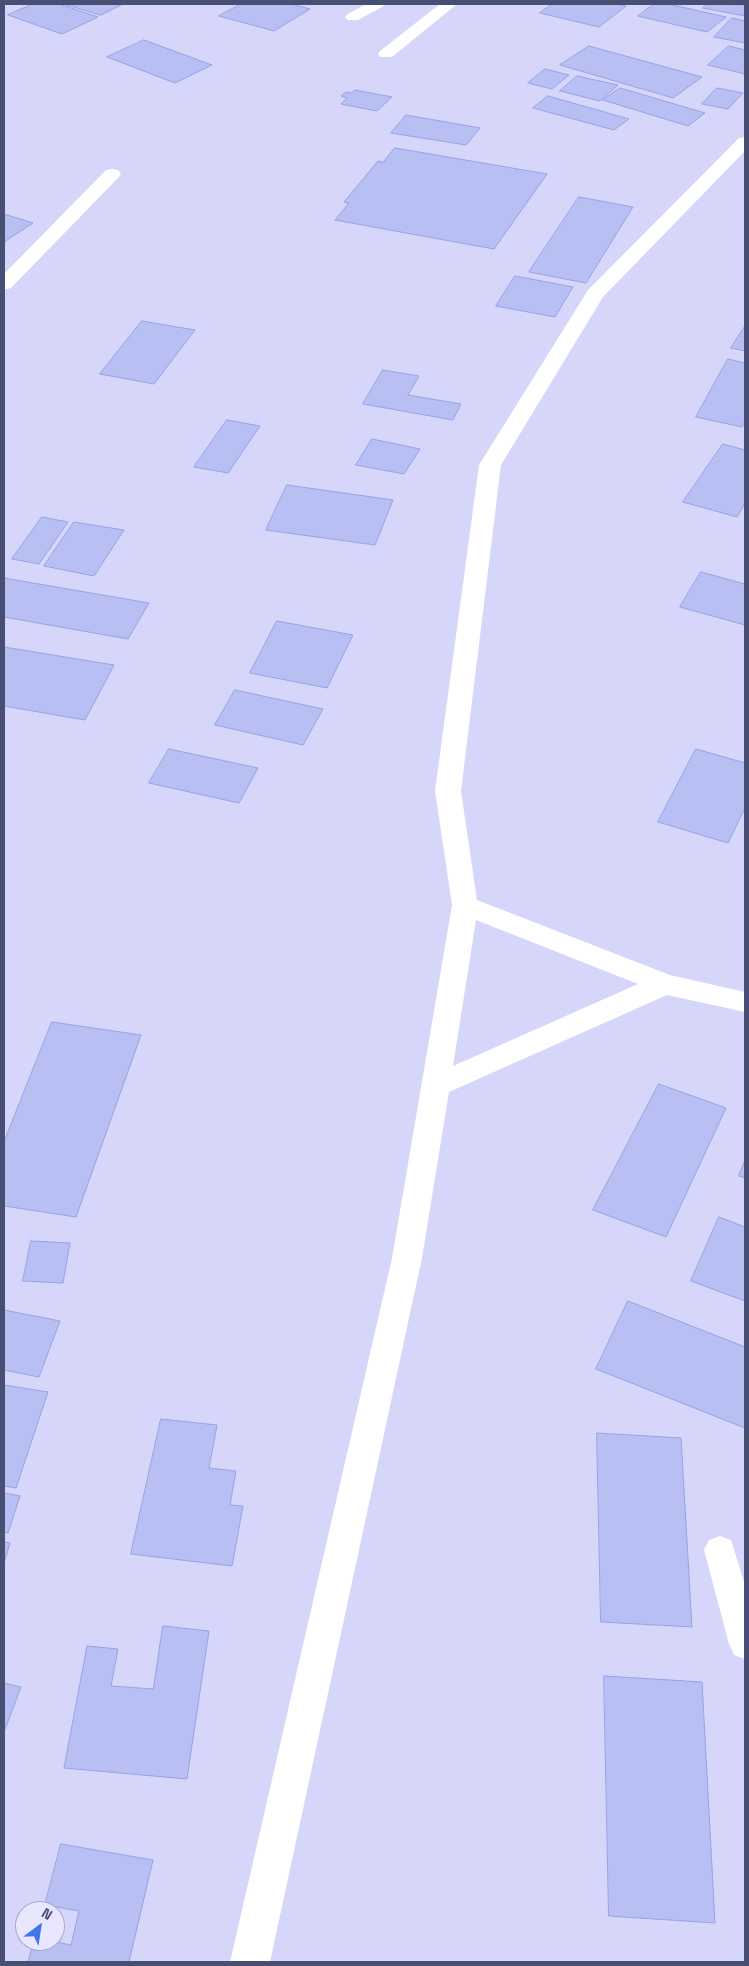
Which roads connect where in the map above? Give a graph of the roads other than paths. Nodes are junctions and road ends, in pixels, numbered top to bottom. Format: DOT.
graph roads {
  1 [pos="377,4"];
  2 [pos="450,4"];
  3 [pos="353,17"];
  4 [pos="386,54"];
  5 [pos="745,142"];
  6 [pos="112,174"];
  7 [pos="4,284"];
  8 [pos="465,905"];
  9 [pos="665,984"];
  10 [pos="745,1002"];
  11 [pos="436,1086"];
  12 [pos="720,1550"];
  13 [pos="745,1644"];
  14 [pos="250,1962"];
  1 -- 3 [label="street"];
  2 -- 4 [label="street"];
  5 -- 8 [label="street"];
  6 -- 7 [label="street"];
  8 -- 9 [label="street"];
  8 -- 11 [label="street"];
  9 -- 10 [label="street"];
  9 -- 11 [label="street"];
  11 -- 14 [label="street"];
  12 -- 13 [label="lane"];
}
